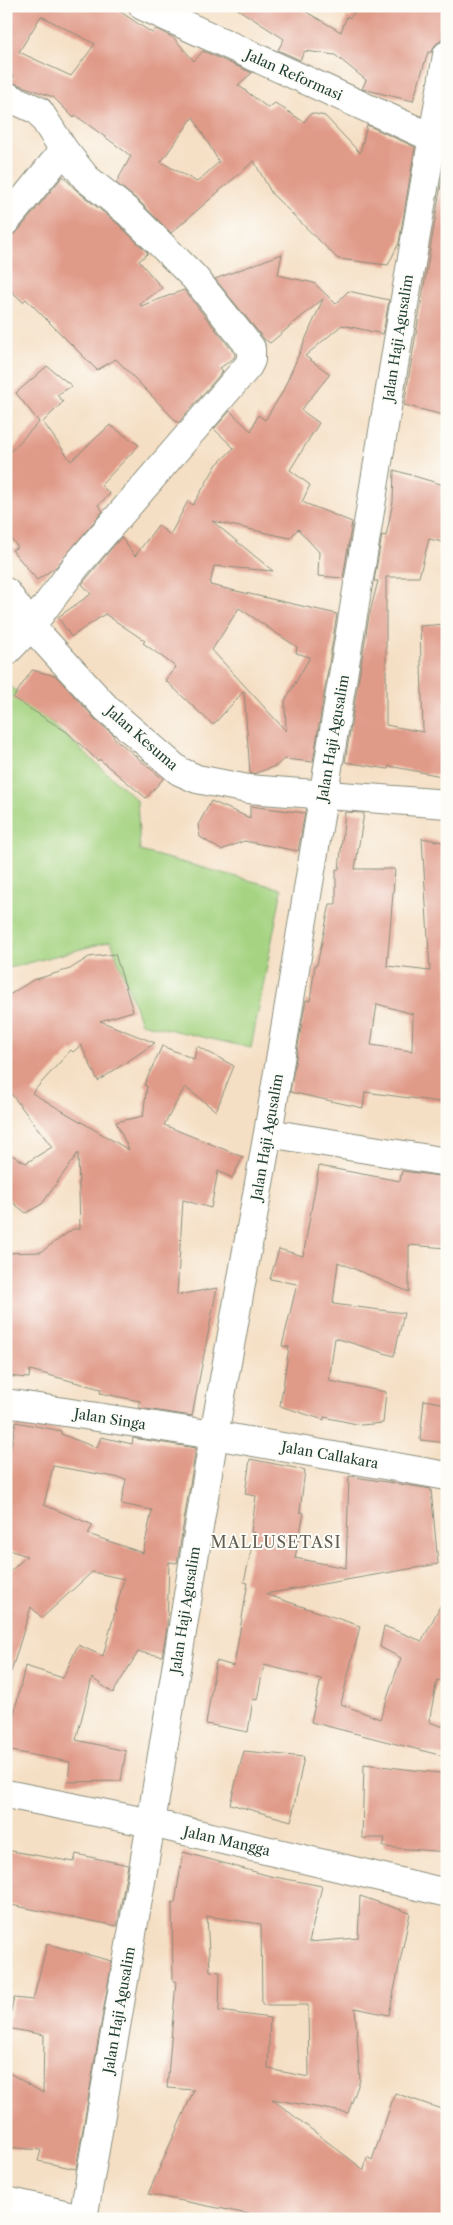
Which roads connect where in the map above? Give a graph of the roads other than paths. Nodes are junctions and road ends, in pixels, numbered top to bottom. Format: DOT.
graph roads {
  1 [pos="143,6"];
  2 [pos="447,55"];
  3 [pos="6,96"];
  4 [pos="440,139"];
  5 [pos="64,150"];
  6 [pos="6,221"];
  7 [pos="6,592"];
  8 [pos="31,626"];
  9 [pos="6,652"];
  10 [pos="323,794"];
  11 [pos="447,804"];
  12 [pos="268,1133"];
  13 [pos="447,1162"];
  14 [pos="6,1403"];
  15 [pos="214,1435"];
  16 [pos="447,1476"];
  17 [pos="6,1794"];
  18 [pos="151,1823"];
  19 [pos="447,1893"];
  20 [pos="6,2201"];
  21 [pos="84,2218"];
  1 -- 4 [label="street, Jalan Reformasi"];
  2 -- 4 [label="street, Jalan Haji Agusalim"];
  3 -- 5 [label="street"];
  4 -- 10 [label="street, Jalan Haji Agusalim"];
  5 -- 6 [label="street"];
  5 -- 8 [label="street"];
  7 -- 8 [label="street, Jalan Kesuma"];
  8 -- 9 [label="street"];
  8 -- 10 [label="street, Jalan Kesuma"];
  10 -- 11 [label="street, Jalan Kesuma"];
  10 -- 12 [label="street, Jalan Haji Agusalim"];
  12 -- 13 [label="street"];
  12 -- 15 [label="street, Jalan Haji Agusalim"];
  14 -- 15 [label="street, Jalan Singa"];
  15 -- 16 [label="street, Jalan Callakara"];
  15 -- 18 [label="street, Jalan Haji Agusalim"];
  17 -- 18 [label="street, Jalan Mangga"];
  18 -- 19 [label="street, Jalan Mangga"];
  18 -- 21 [label="street, Jalan Haji Agusalim"];
  20 -- 21 [label="street"];
}
